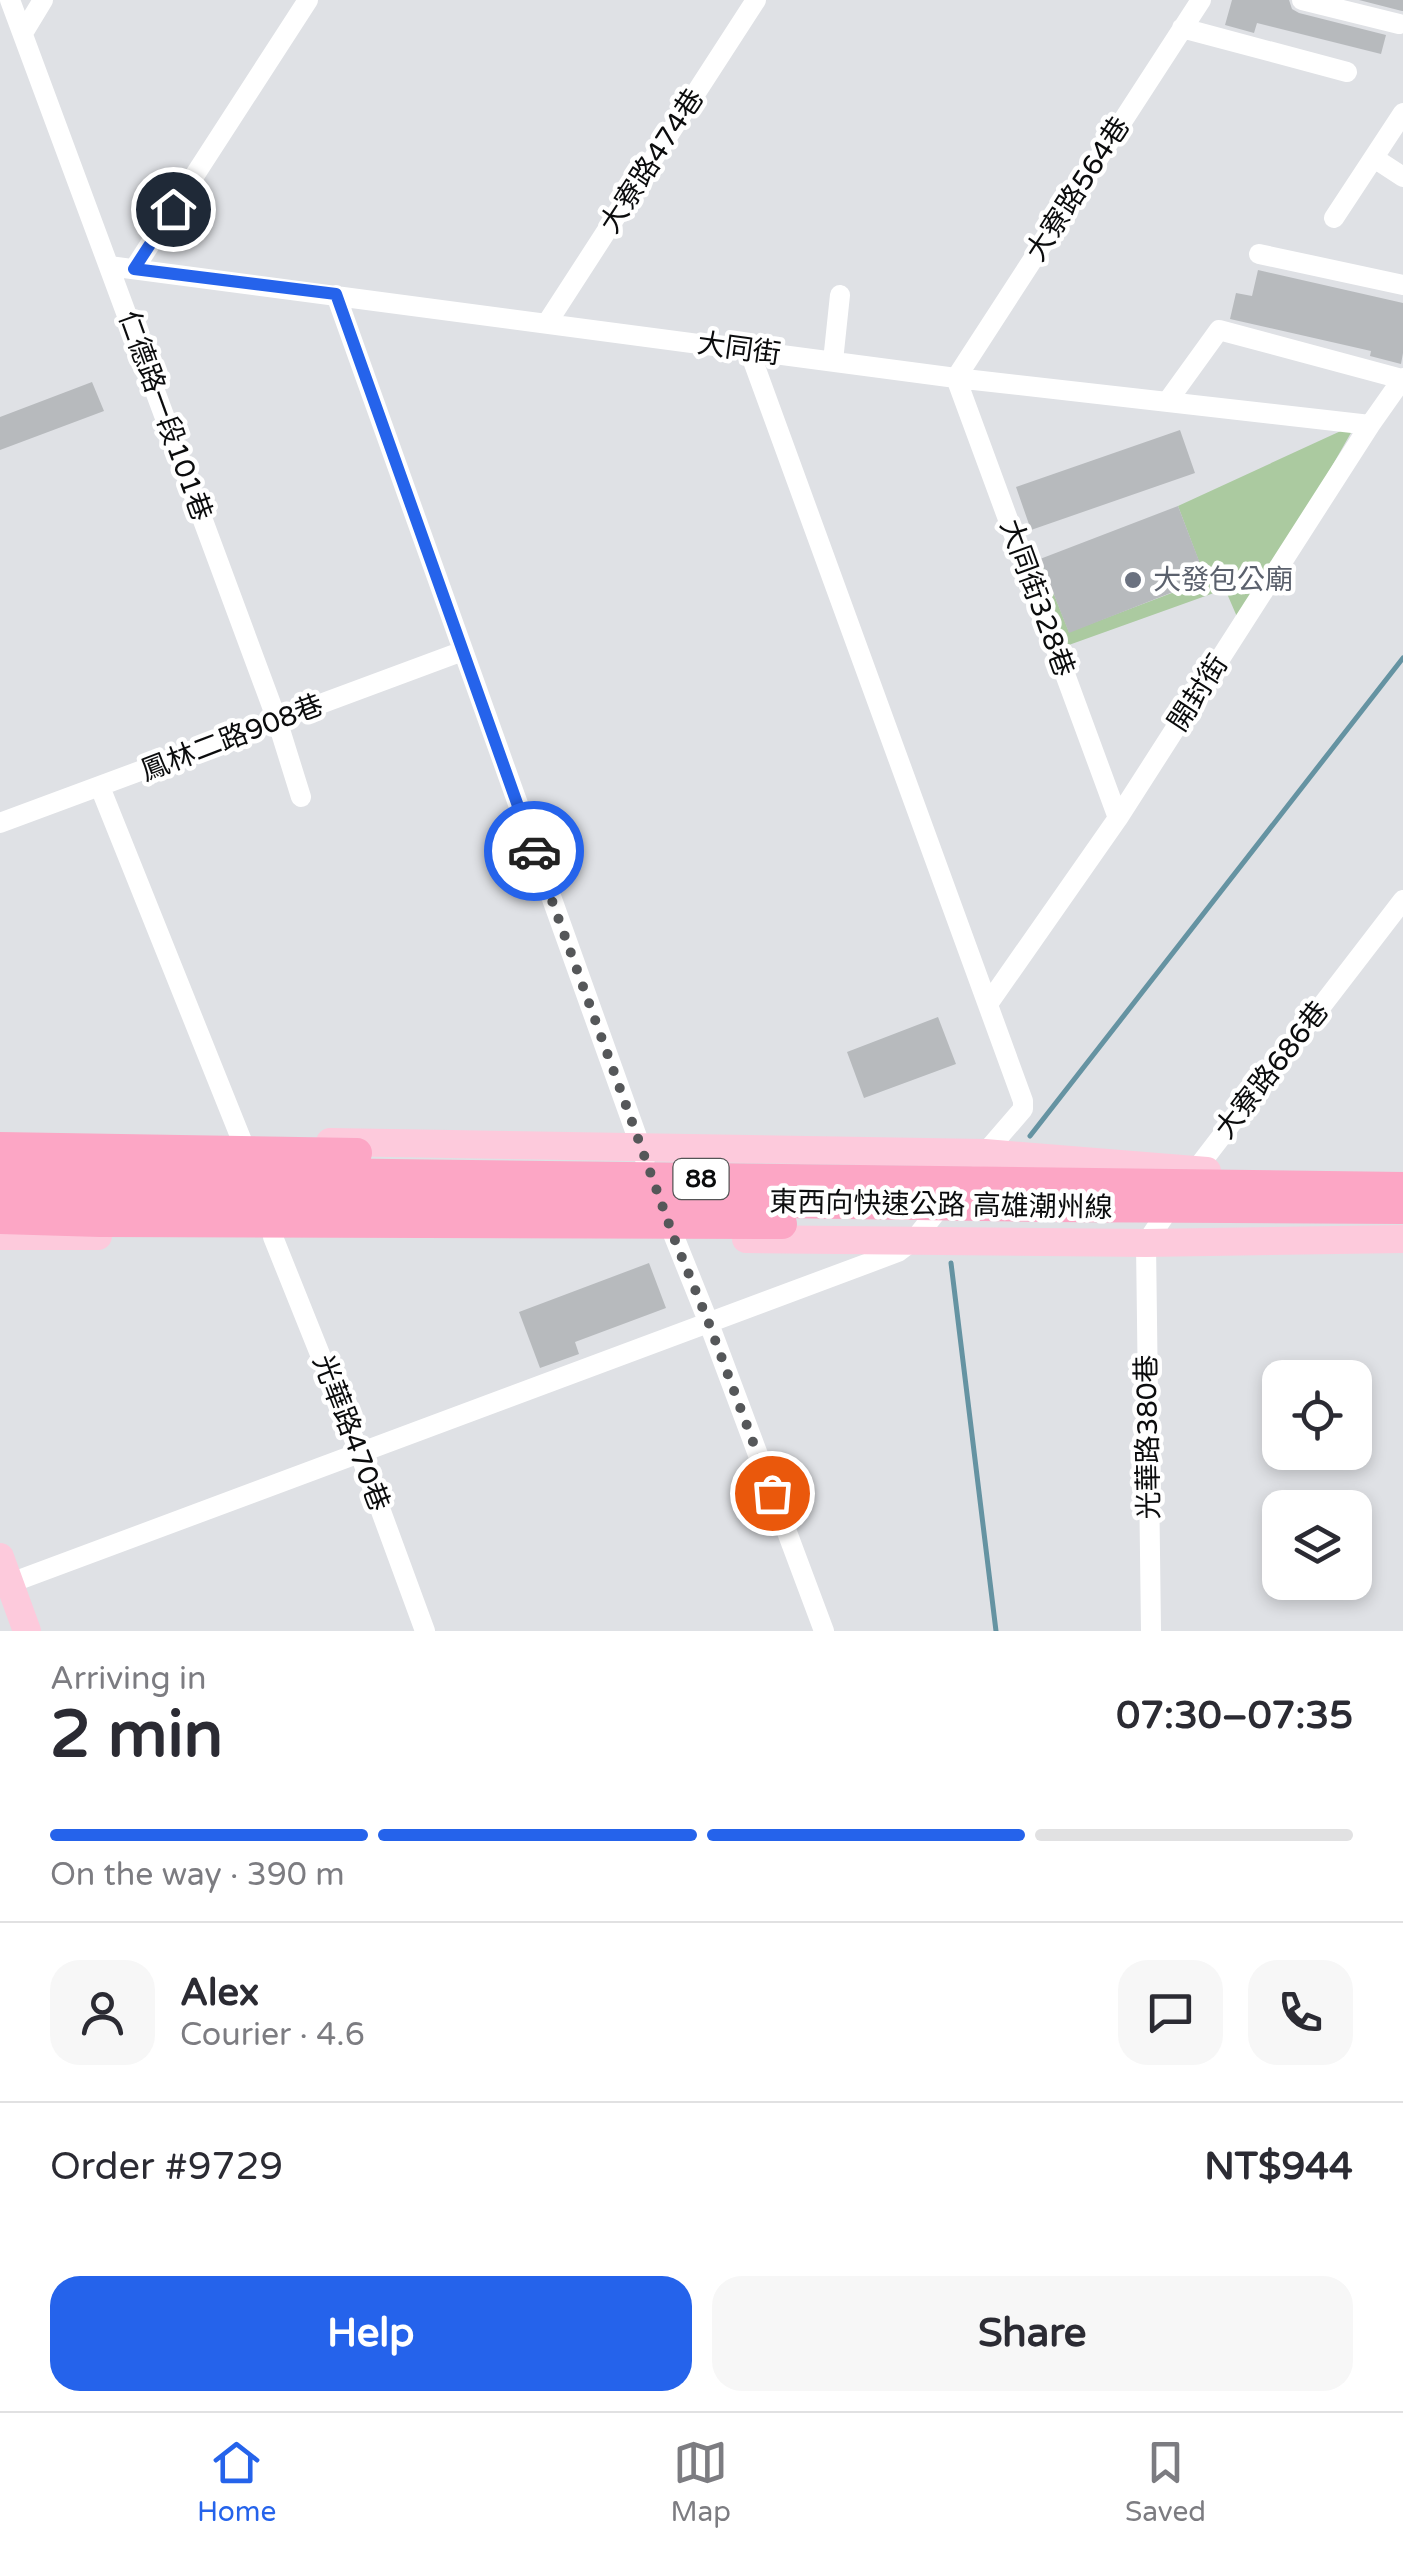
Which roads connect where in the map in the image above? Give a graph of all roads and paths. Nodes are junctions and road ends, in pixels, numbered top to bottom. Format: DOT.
graph roads {
  1 [pos="10,0"];
  2 [pos="43,0"];
  3 [pos="308,0"];
  4 [pos="756,0"];
  5 [pos="1201,0"];
  6 [pos="1302,0"];
  7 [pos="1399,24"];
  8 [pos="1182,28"];
  9 [pos="22,33"];
  10 [pos="1348,72"];
  11 [pos="1403,114"];
  12 [pos="1374,158"];
  13 [pos="1403,177"];
  14 [pos="1334,218"];
  15 [pos="1259,254"];
  16 [pos="109,266"];
  17 [pos="134,269"];
  18 [pos="1403,285"];
  19 [pos="336,294"];
  20 [pos="840,295"];
  21 [pos="547,323"];
  22 [pos="749,350"];
  23 [pos="834,362"];
  24 [pos="956,378"];
  25 [pos="1402,378"];
  26 [pos="1167,402"];
  27 [pos="1370,426"];
  28 [pos="463,651"];
  29 [pos="277,720"];
  30 [pos="100,786"];
  31 [pos="301,797"];
  32 [pos="1118,818"];
  33 [pos="0,823"];
  34 [pos="1403,900"];
  35 [pos="988,1004"];
  36 [pos="0,1136"];
  37 [pos="242,1141"];
  38 [pos="641,1146"];
  39 [pos="0,1147"];
  40 [pos="985,1153"];
  41 [pos="0,1169"];
  42 [pos="1403,1174"];
  43 [pos="1191,1178"];
  44 [pos="0,1192"];
  45 [pos="1400,1202"];
  46 [pos="0,1220"];
  47 [pos="0,1236"];
  48 [pos="274,1237"];
  49 [pos="674,1238"];
  50 [pos="1403,1239"];
  51 [pos="914,1240"];
  52 [pos="1146,1244"];
  53 [pos="708,1321"];
  54 [pos="360,1454"];
  55 [pos="3,1576"];
  56 [pos="27,1631"];
  57 [pos="426,1631"];
  58 [pos="824,1631"];
  59 [pos="1134,1631"];
  60 [pos="1151,1631"];
  1 -- 9 [label="street, 仁德路一段101巷"];
  2 -- 9 [label="street"];
  3 -- 17 [label="street"];
  4 -- 21 [label="street, 大寮路474巷"];
  5 -- 8 [label="street, 大寮路564巷"];
  6 -- 7 [label="street"];
  8 -- 10 [label="street"];
  8 -- 24 [label="street, 大寮路564巷"];
  9 -- 16 [label="street, 仁德路一段101巷"];
  11 -- 12 [label="street"];
  12 -- 13 [label="street"];
  12 -- 14 [label="street"];
  15 -- 18 [label="street"];
  16 -- 17 [label="street, 大同街"];
  16 -- 29 [label="street, 仁德路一段101巷"];
  17 -- 19 [label="street, 大同街"];
  19 -- 21 [label="street, 大同街"];
  19 -- 28 [label="street"];
  20 -- 23 [label="street"];
  21 -- 22 [label="street, 大同街"];
  22 -- 23 [label="street, 大同街"];
  22 -- 35 [label="street"];
  23 -- 24 [label="street, 大同街"];
  24 -- 26 [label="street, 大同街"];
  24 -- 32 [label="street, 大同街328巷"];
  25 -- 26 [label="street"];
  25 -- 27 [label="street, 開封街"];
  26 -- 27 [label="street, 大同街"];
  27 -- 32 [label="street, 開封街"];
  28 -- 29 [label="street, 鳳林二路908巷"];
  28 -- 38 [label="street"];
  29 -- 30 [label="street, 鳳林二路908巷"];
  29 -- 31 [label="street, 仁德路一段101巷"];
  30 -- 33 [label="street, 鳳林二路908巷"];
  30 -- 37 [label="street"];
  32 -- 35 [label="street, 開封街"];
  34 -- 43 [label="street, 大寮路686巷"];
  35 -- 40 [label="street"];
  36 -- 37 [label="main road"];
  37 -- 38 [label="main road"];
  38 -- 40 [label="main road"];
  38 -- 49 [label="street"];
  39 -- 43 [label="highway"];
  40 -- 43 [label="main road"];
  40 -- 51 [label="street"];
  41 -- 43 [label="highway, 東西向快速公路 高雄潮州線 / 88"];
  42 -- 43 [label="main road"];
  43 -- 45 [label="highway, 東西向快速公路 高雄潮州線 / 88"];
  43 -- 52 [label="street, 大寮路686巷"];
  44 -- 45 [label="highway, 東西向快速公路 高雄潮州線 / 88"];
  45 -- 46 [label="highway"];
  47 -- 48 [label="main road"];
  48 -- 49 [label="main road"];
  48 -- 54 [label="street, 光華路470巷"];
  49 -- 51 [label="main road"];
  49 -- 53 [label="street"];
  50 -- 52 [label="main road"];
  51 -- 52 [label="main road"];
  51 -- 53 [label="street"];
  52 -- 60 [label="street, 光華路380巷"];
  53 -- 54 [label="street"];
  53 -- 58 [label="street"];
  54 -- 55 [label="street"];
  54 -- 57 [label="street, 光華路470巷"];
  55 -- 56 [label="main road"];
  59 -- 60 [label="street"];
}
